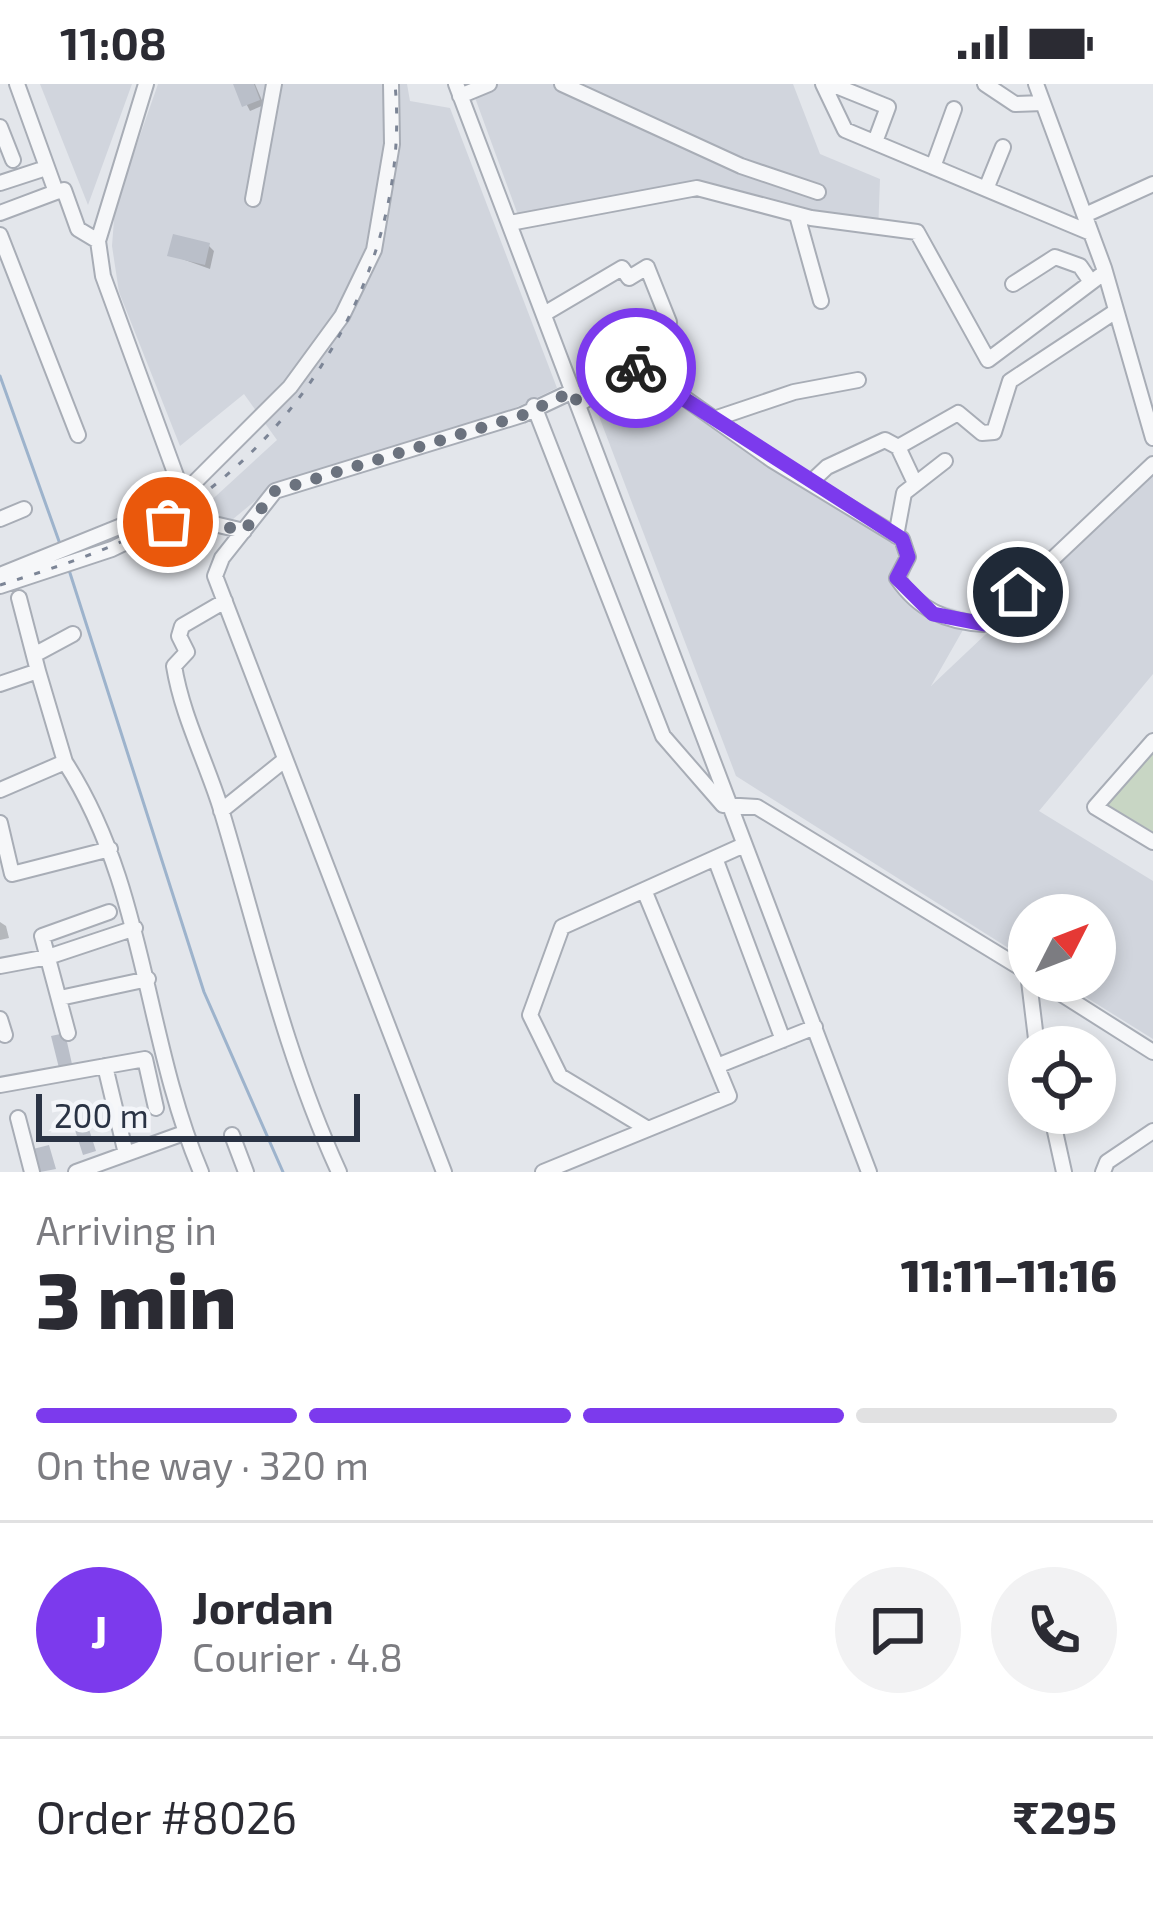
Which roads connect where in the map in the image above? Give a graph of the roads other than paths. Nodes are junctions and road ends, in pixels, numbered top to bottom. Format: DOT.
graph roads {
  1 [pos="17,84"];
  2 [pos="146,84"];
  3 [pos="274,84"];
  4 [pos="391,84"];
  5 [pos="489,84"];
  6 [pos="562,84"];
  7 [pos="827,84"];
  8 [pos="985,84"];
  9 [pos="1036,84"];
  10 [pos="458,90"];
  11 [pos="1043,103"];
  12 [pos="954,109"];
  13 [pos="0,127"];
  14 [pos="874,142"];
  15 [pos="1003,147"];
  16 [pos="13,160"];
  17 [pos="933,166"];
  18 [pos="46,168"];
  19 [pos="0,182"];
  20 [pos="1153,184"];
  21 [pos="986,189"];
  22 [pos="56,192"];
  23 [pos="818,192"];
  24 [pos="253,199"];
  25 [pos="0,213"];
  26 [pos="797,215"];
  27 [pos="1084,215"];
  28 [pos="510,223"];
  29 [pos="1091,233"];
  30 [pos="0,236"];
  31 [pos="98,241"];
  32 [pos="1105,272"];
  33 [pos="1091,282"];
  34 [pos="1012,284"];
  35 [pos="821,301"];
  36 [pos="1116,311"];
  37 [pos="544,314"];
  38 [pos="988,360"];
  39 [pos="635,368"];
  40 [pos="858,380"];
  41 [pos="1010,381"];
  42 [pos="576,398"];
  43 [pos="534,406"];
  44 [pos="714,418"];
  45 [pos="78,436"];
  46 [pos="1153,438"];
  47 [pos="898,447"];
  48 [pos="945,461"];
  49 [pos="1153,464"];
  50 [pos="914,482"];
  51 [pos="810,483"];
  52 [pos="185,491"];
  53 [pos="24,508"];
  54 [pos="0,519"];
  55 [pos="204,521"];
  56 [pos="244,531"];
  57 [pos="896,536"];
  58 [pos="0,574"];
  59 [pos="0,586"];
  60 [pos="19,598"];
  61 [pos="225,601"];
  62 [pos="73,634"];
  63 [pos="36,663"];
  64 [pos="0,684"];
  65 [pos="1153,741"];
  66 [pos="65,762"];
  67 [pos="282,762"];
  68 [pos="0,790"];
  69 [pos="729,806"];
  70 [pos="221,812"];
  71 [pos="0,823"];
  72 [pos="1153,842"];
  73 [pos="744,845"];
  74 [pos="110,849"];
  75 [pos="715,858"];
  76 [pos="644,890"];
  77 [pos="109,913"];
  78 [pos="135,928"];
  79 [pos="48,957"];
  80 [pos="1008,963"];
  81 [pos="0,966"];
  82 [pos="148,979"];
  83 [pos="60,998"];
  84 [pos="1074,1002"];
  85 [pos="0,1019"];
  86 [pos="815,1027"];
  87 [pos="68,1033"];
  88 [pos="5,1035"];
  89 [pos="783,1040"];
  90 [pos="164,1046"];
  91 [pos="1153,1052"];
  92 [pos="145,1059"];
  93 [pos="105,1066"];
  94 [pos="717,1066"];
  95 [pos="0,1085"];
  96 [pos="155,1108"];
  97 [pos="18,1118"];
  98 [pos="648,1129"];
  99 [pos="1153,1131"];
  100 [pos="184,1133"];
  101 [pos="1056,1134"];
  102 [pos="232,1136"];
  103 [pos="126,1154"];
  104 [pos="32,1172"];
  105 [pos="76,1172"];
  106 [pos="201,1172"];
  107 [pos="246,1172"];
  108 [pos="339,1172"];
  109 [pos="444,1172"];
  110 [pos="543,1172"];
  111 [pos="869,1172"];
  112 [pos="1064,1172"];
  113 [pos="1103,1172"];
  1 -- 18 [label="street"];
  2 -- 31 [label="street"];
  3 -- 24 [label="street"];
  4 -- 52 [label="street"];
  5 -- 10 [label="street"];
  6 -- 23 [label="street"];
  7 -- 14 [label="street"];
  7 -- 14 [label="street"];
  8 -- 11 [label="street"];
  9 -- 11 [label="street"];
  10 -- 28 [label="street"];
  11 -- 27 [label="street"];
  12 -- 17 [label="street"];
  13 -- 16 [label="street"];
  14 -- 17 [label="street"];
  15 -- 21 [label="street"];
  17 -- 21 [label="street"];
  18 -- 19 [label="street"];
  18 -- 22 [label="street"];
  20 -- 27 [label="street"];
  21 -- 29 [label="street"];
  22 -- 25 [label="street"];
  22 -- 31 [label="street"];
  26 -- 28 [label="street"];
  26 -- 35 [label="street"];
  26 -- 38 [label="street"];
  27 -- 29 [label="street"];
  28 -- 37 [label="street"];
  29 -- 32 [label="street"];
  30 -- 45 [label="street"];
  31 -- 52 [label="street"];
  32 -- 33 [label="street"];
  32 -- 36 [label="street"];
  33 -- 34 [label="street"];
  33 -- 38 [label="street"];
  36 -- 41 [label="street"];
  36 -- 46 [label="street"];
  37 -- 39 [label="street"];
  37 -- 42 [label="street"];
  38 -- 41 [label="street"];
  39 -- 42 [label="street"];
  39 -- 44 [label="street"];
  40 -- 44 [label="street"];
  41 -- 47 [label="street"];
  42 -- 43 [label="street"];
  42 -- 69 [label="street"];
  43 -- 56 [label="street"];
  43 -- 69 [label="street"];
  44 -- 51 [label="street"];
  47 -- 50 [label="street"];
  47 -- 51 [label="street"];
  48 -- 50 [label="street"];
  49 -- 57 [label="street"];
  50 -- 57 [label="street"];
  51 -- 57 [label="street"];
  52 -- 55 [label="street"];
  52 -- 58 [label="street"];
  53 -- 54 [label="street"];
  55 -- 56 [label="street"];
  55 -- 59 [label="street"];
  56 -- 61 [label="street"];
  60 -- 63 [label="street"];
  61 -- 67 [label="street"];
  61 -- 70 [label="street"];
  62 -- 63 [label="street"];
  63 -- 64 [label="street"];
  63 -- 66 [label="street"];
  65 -- 72 [label="street"];
  66 -- 68 [label="street"];
  66 -- 74 [label="street"];
  67 -- 70 [label="street"];
  67 -- 109 [label="street"];
  69 -- 73 [label="street"];
  69 -- 80 [label="street"];
  70 -- 108 [label="street"];
  71 -- 74 [label="street"];
  73 -- 75 [label="street"];
  73 -- 86 [label="street"];
  74 -- 78 [label="street"];
  75 -- 76 [label="street"];
  75 -- 89 [label="street"];
  76 -- 94 [label="street"];
  76 -- 98 [label="street"];
  77 -- 79 [label="street"];
  78 -- 79 [label="street"];
  78 -- 82 [label="street"];
  79 -- 81 [label="street"];
  79 -- 83 [label="street"];
  82 -- 83 [label="street"];
  82 -- 90 [label="street"];
  83 -- 87 [label="street"];
  84 -- 91 [label="street"];
  85 -- 88 [label="street"];
  86 -- 89 [label="street"];
  86 -- 111 [label="street"];
  89 -- 94 [label="street"];
  90 -- 92 [label="street"];
  90 -- 100 [label="street"];
  92 -- 93 [label="street"];
  92 -- 96 [label="street"];
  93 -- 95 [label="street"];
  93 -- 103 [label="street"];
  94 -- 98 [label="street"];
  97 -- 104 [label="street"];
  98 -- 110 [label="street"];
  99 -- 113 [label="street"];
  100 -- 103 [label="street"];
  100 -- 106 [label="street"];
  101 -- 112 [label="street"];
  102 -- 107 [label="street"];
  103 -- 105 [label="street"];
}
